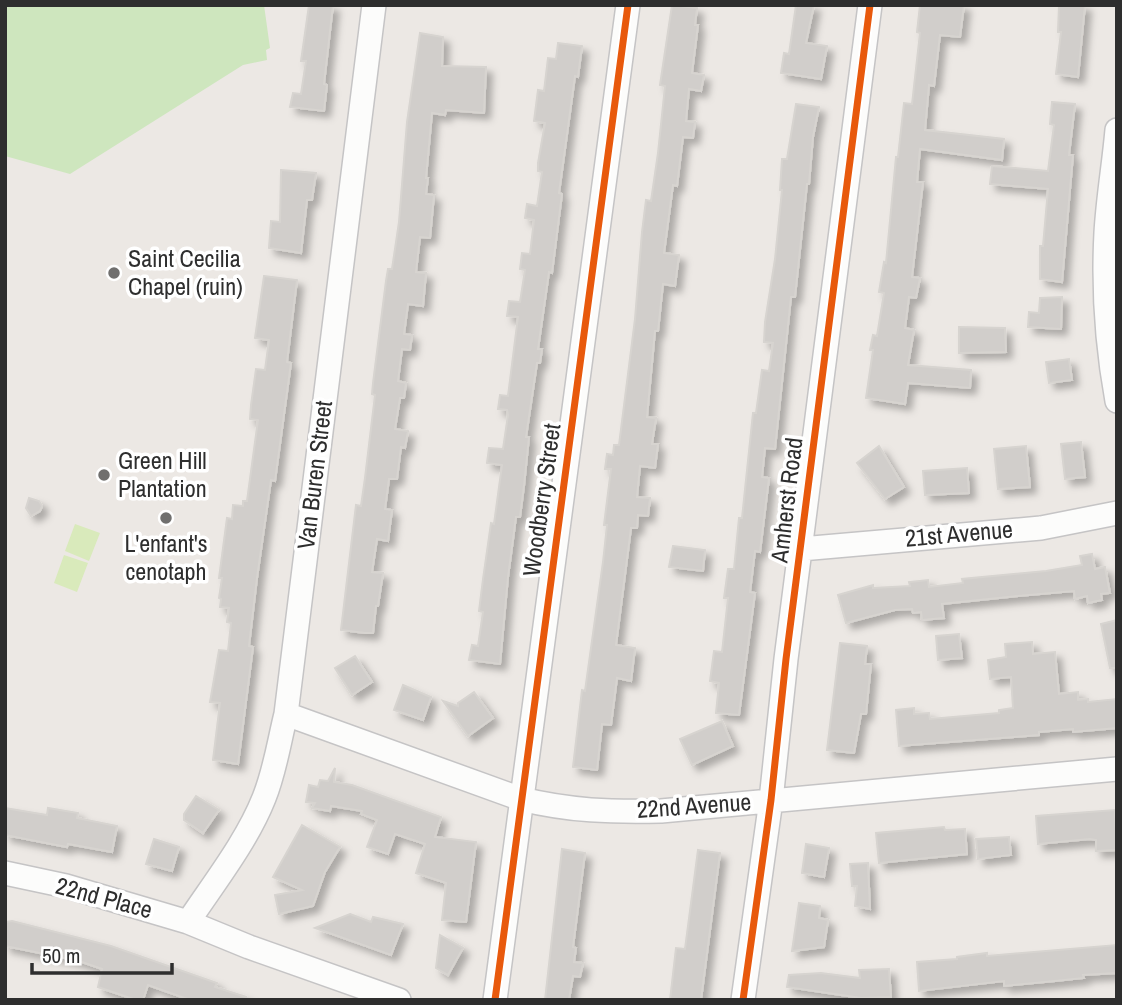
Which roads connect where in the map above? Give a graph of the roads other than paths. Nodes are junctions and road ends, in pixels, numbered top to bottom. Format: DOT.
graph roads {
  1 [pos="374,5"];
  2 [pos="628,5"];
  3 [pos="870,5"];
  4 [pos="1117,130"];
  5 [pos="1117,401"];
  6 [pos="1117,513"];
  7 [pos="801,549"];
  8 [pos="286,714"];
  9 [pos="1117,769"];
  10 [pos="521,799"];
  11 [pos="771,800"];
  12 [pos="5,873"];
  13 [pos="188,922"];
  14 [pos="399,1000"];
  15 [pos="495,1000"];
  16 [pos="743,1000"];
  1 -- 8 [label="street, Van Buren Street"];
  2 -- 10 [label="street, Woodberry Street"];
  3 -- 7 [label="street, Amherst Road"];
  4 -- 5 [label="street"];
  6 -- 7 [label="street, 21st Avenue"];
  7 -- 11 [label="street, Amherst Road"];
  8 -- 10 [label="street, 22nd Avenue"];
  8 -- 13 [label="street, Van Buren Street"];
  9 -- 11 [label="street, 22nd Avenue"];
  10 -- 11 [label="street, 22nd Avenue"];
  10 -- 15 [label="street, Woodberry Street"];
  11 -- 16 [label="street, Amherst Road"];
  12 -- 13 [label="street, 22nd Place"];
  13 -- 14 [label="street, 22nd Place"];
}
